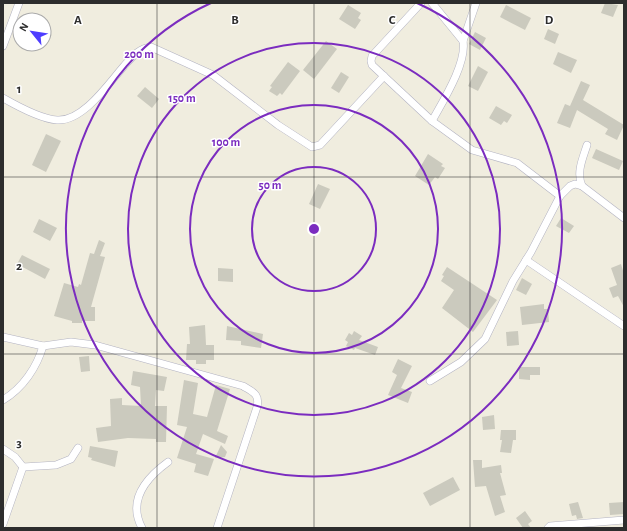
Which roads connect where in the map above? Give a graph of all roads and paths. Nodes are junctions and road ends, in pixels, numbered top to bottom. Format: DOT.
graph roads {
  1 [pos="19,3"];
  2 [pos="421,3"];
  3 [pos="432,3"];
  4 [pos="476,3"];
  5 [pos="463,41"];
  6 [pos="3,46"];
  7 [pos="384,76"];
  8 [pos="3,98"];
  9 [pos="432,122"];
  10 [pos="587,145"];
  11 [pos="582,186"];
  12 [pos="560,196"];
  13 [pos="624,217"];
  14 [pos="526,260"];
  15 [pos="624,326"];
  16 [pos="3,337"];
  17 [pos="43,346"];
  18 [pos="430,381"];
  19 [pos="3,400"];
  20 [pos="78,448"];
  21 [pos="3,449"];
  22 [pos="168,462"];
  23 [pos="23,467"];
  24 [pos="5,514"];
  25 [pos="624,520"];
  26 [pos="3,524"];
  27 [pos="142,528"];
  28 [pos="217,528"];
  29 [pos="548,528"];
  1 -- 6 [label="street"];
  2 -- 7 [label="street"];
  3 -- 5 [label="street"];
  4 -- 5 [label="street"];
  5 -- 9 [label="street"];
  7 -- 8 [label="street"];
  7 -- 9 [label="street"];
  9 -- 12 [label="street"];
  10 -- 11 [label="street"];
  11 -- 12 [label="street"];
  11 -- 13 [label="street"];
  12 -- 14 [label="street"];
  14 -- 15 [label="street"];
  14 -- 18 [label="street"];
  16 -- 17 [label="street"];
  17 -- 19 [label="street"];
  17 -- 28 [label="street"];
  20 -- 23 [label="street"];
  21 -- 23 [label="street"];
  22 -- 27 [label="street"];
  23 -- 24 [label="street"];
  24 -- 26 [label="street"];
  25 -- 29 [label="street"];
}
